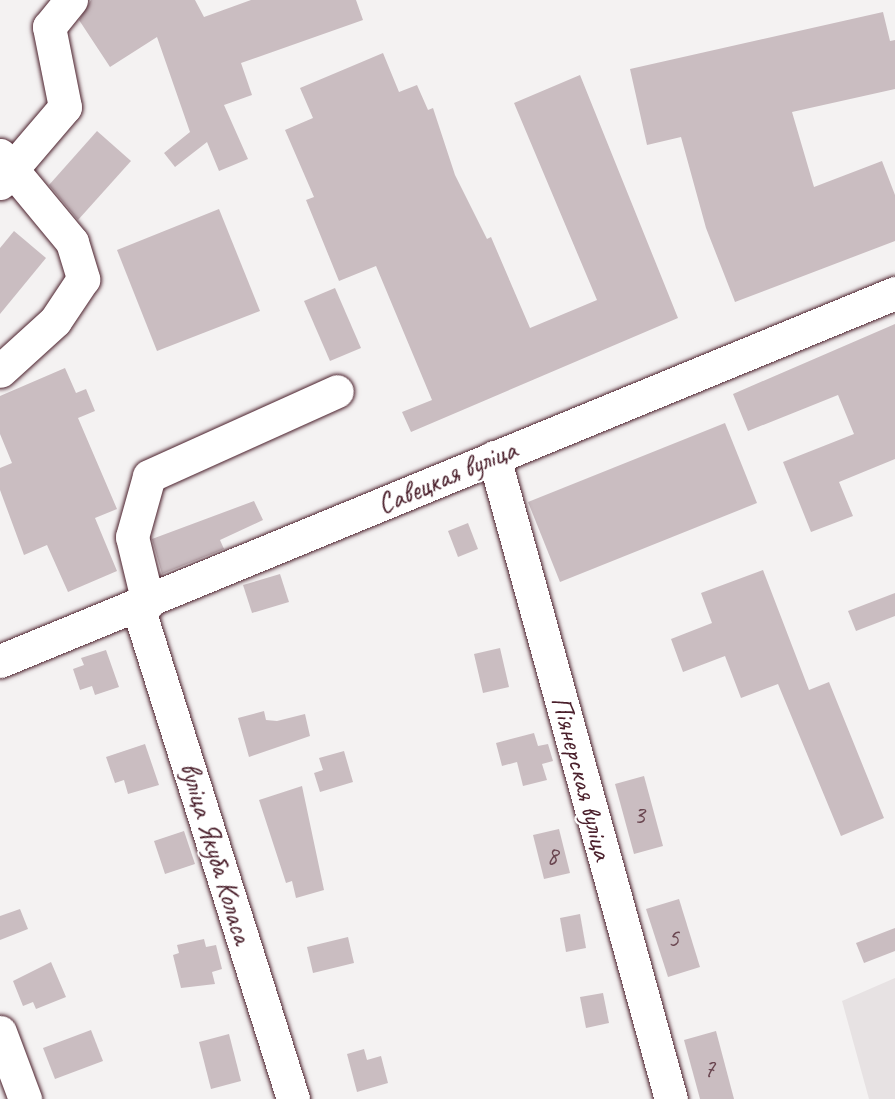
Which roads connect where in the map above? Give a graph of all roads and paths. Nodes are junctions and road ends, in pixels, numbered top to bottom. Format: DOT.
graph roads {
  1 [pos="71,0"];
  2 [pos="3,170"];
  3 [pos="895,293"];
  4 [pos="0,372"];
  5 [pos="337,391"];
  6 [pos="494,457"];
  7 [pos="143,605"];
  8 [pos="0,661"];
  9 [pos="0,1032"];
  10 [pos="25,1099"];
  11 [pos="293,1099"];
  12 [pos="671,1099"];
  1 -- 2 [label="street"];
  2 -- 4 [label="street"];
  3 -- 6 [label="street, Савецкая вуліца"];
  5 -- 7 [label="street, вуліца Якуба Коласа"];
  6 -- 7 [label="street, Савецкая вуліца"];
  6 -- 12 [label="street, Піянерская вуліца"];
  7 -- 8 [label="street, Савецкая вуліца"];
  7 -- 11 [label="street, вуліца Якуба Коласа"];
  9 -- 10 [label="street"];
}
